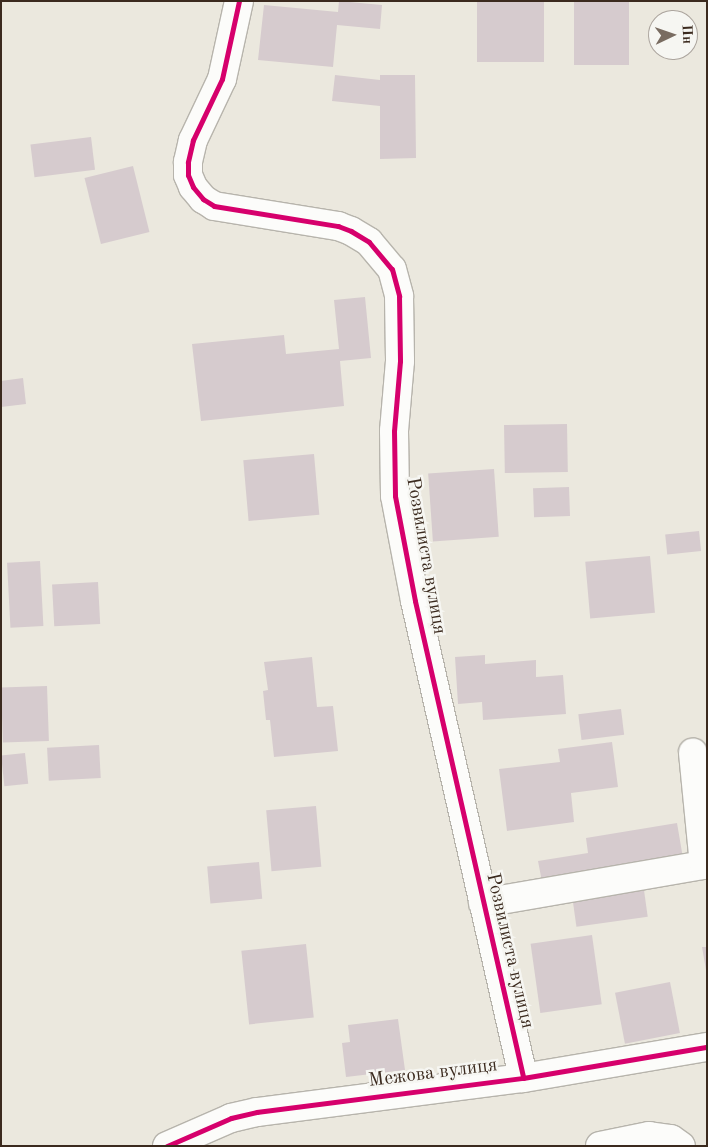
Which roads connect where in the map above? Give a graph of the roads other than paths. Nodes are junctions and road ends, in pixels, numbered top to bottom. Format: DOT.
graph roads {
  1 [pos="239,1"];
  2 [pos="693,753"];
  3 [pos="483,902"];
  4 [pos="707,1047"];
  5 [pos="523,1078"];
  6 [pos="167,1146"];
  7 [pos="600,1146"];
  8 [pos="681,1146"];
  1 -- 3 [label="street, Розвилиста вулиця"];
  2 -- 3 [label="street"];
  3 -- 5 [label="street, Розвилиста вулиця"];
  4 -- 5 [label="street, Межова вулиця"];
  5 -- 6 [label="street, Межова вулиця"];
  7 -- 8 [label="street"];
}
